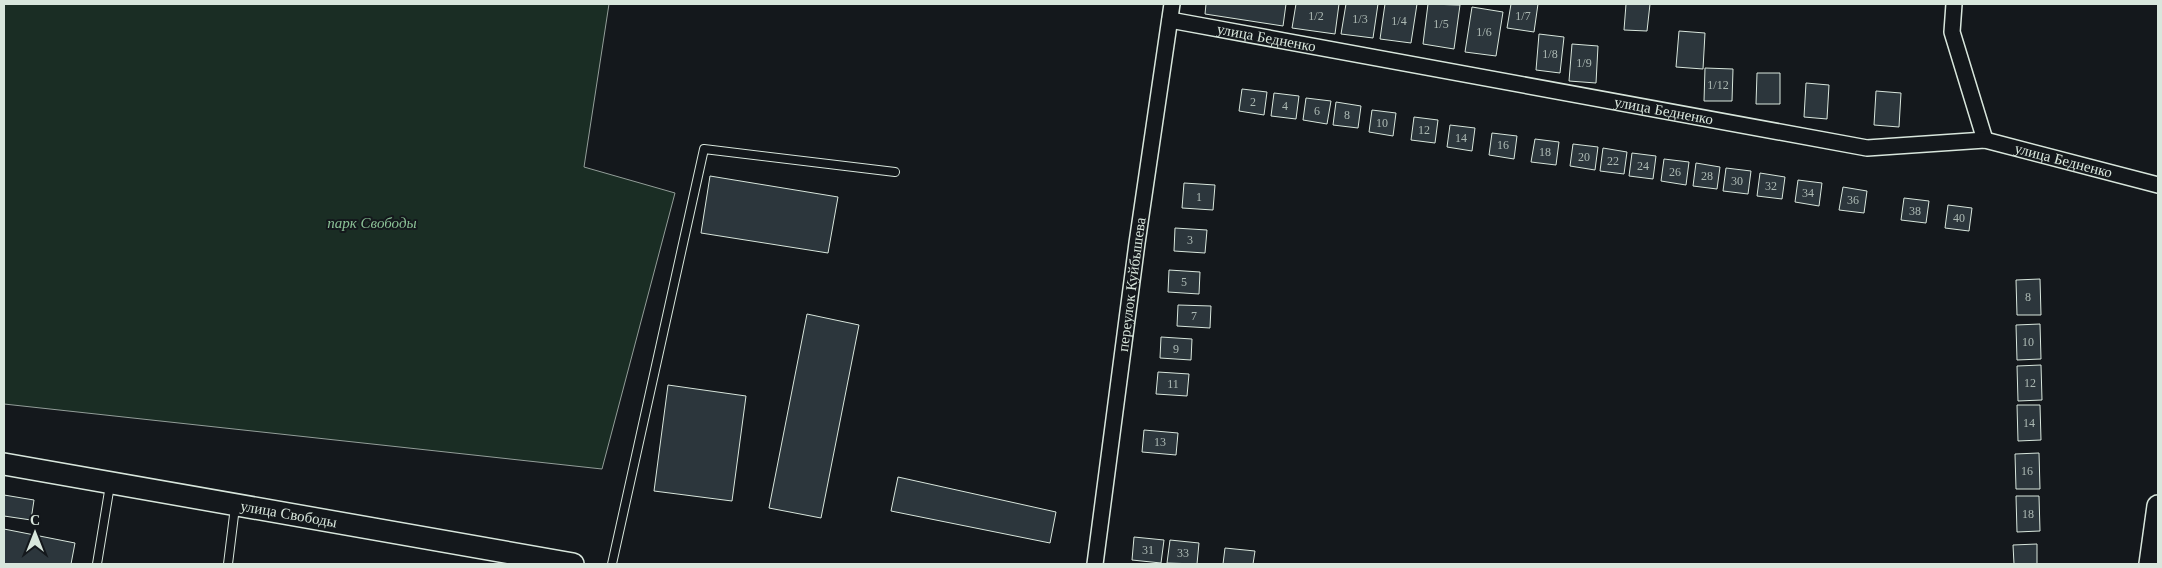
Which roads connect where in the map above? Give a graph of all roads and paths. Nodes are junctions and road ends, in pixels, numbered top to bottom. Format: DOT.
graph roads {
  1 [pos="1172,4"];
  2 [pos="1954,4"];
  3 [pos="1170,20"];
  4 [pos="1985,140"];
  5 [pos="895,172"];
  6 [pos="2158,185"];
  7 [pos="4,464"];
  8 [pos="110,483"];
  9 [pos="235,505"];
  10 [pos="2158,506"];
  11 [pos="97,564"];
  12 [pos="228,564"];
  13 [pos="574,564"];
  14 [pos="612,564"];
  15 [pos="1095,564"];
  16 [pos="2150,564"];
  1 -- 3 [label="street, переулок Куйбышева"];
  2 -- 4 [label="street"];
  3 -- 4 [label="street, улица Бедненко"];
  3 -- 15 [label="street, переулок Куйбышева"];
  4 -- 6 [label="street, улица Бедненко"];
  5 -- 14 [label="lane"];
  7 -- 8 [label="main road, улица Свободы"];
  8 -- 9 [label="main road, улица Свободы"];
  8 -- 11 [label="lane"];
  9 -- 12 [label="lane"];
  9 -- 13 [label="main road, улица Свободы"];
  10 -- 16 [label="main road"];
}
